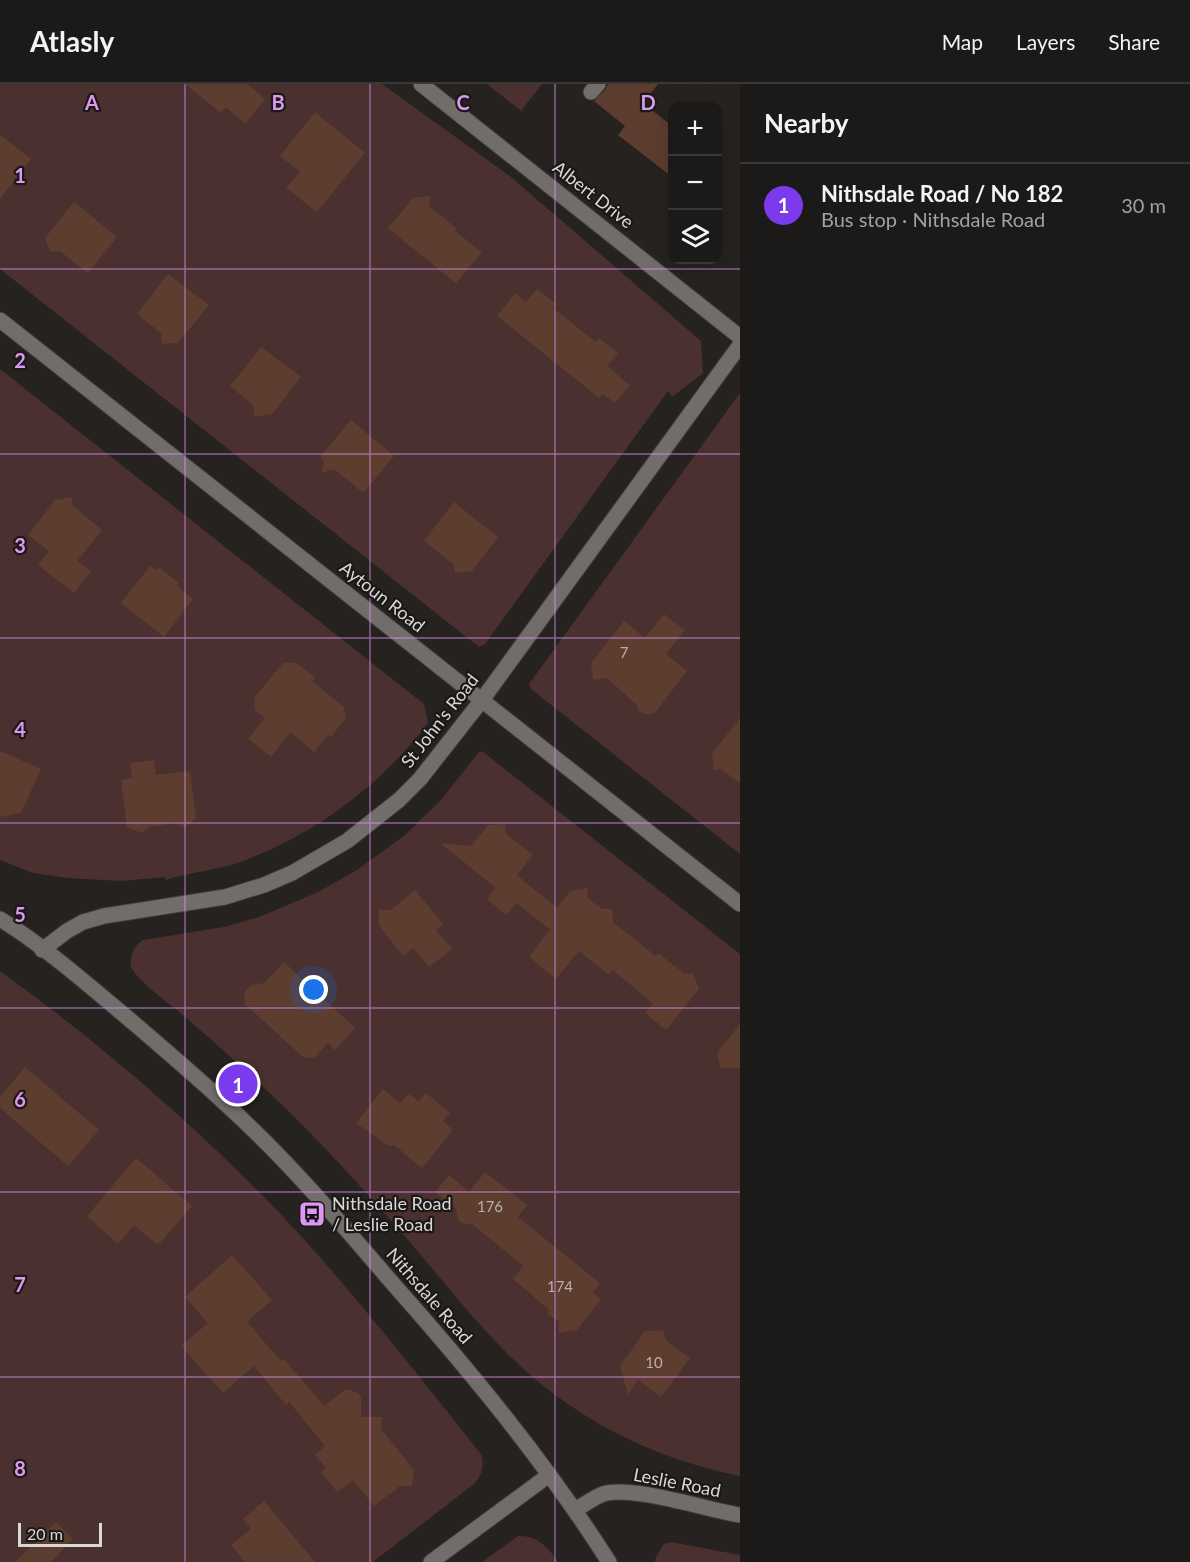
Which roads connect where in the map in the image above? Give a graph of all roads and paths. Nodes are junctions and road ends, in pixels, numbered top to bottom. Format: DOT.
graph roads {
  1 [pos="421,84"];
  2 [pos="0,320"];
  3 [pos="740,337"];
  4 [pos="740,345"];
  5 [pos="482,700"];
  6 [pos="740,904"];
  7 [pos="0,919"];
  8 [pos="42,950"];
  9 [pos="549,1475"];
  10 [pos="575,1510"];
  11 [pos="740,1515"];
  12 [pos="431,1562"];
  13 [pos="609,1562"];
  1 -- 3 [label="street, Albert Drive"];
  2 -- 5 [label="street, Aytoun Road"];
  4 -- 5 [label="street, St John's Road"];
  5 -- 6 [label="street, Aytoun Road"];
  5 -- 8 [label="street, St John's Road"];
  7 -- 8 [label="street, Nithsdale Road"];
  8 -- 9 [label="street, Nithsdale Road"];
  9 -- 10 [label="street, Nithsdale Road"];
  9 -- 12 [label="street"];
  10 -- 11 [label="street, Leslie Road"];
  10 -- 13 [label="street, Nithsdale Road"];
}
